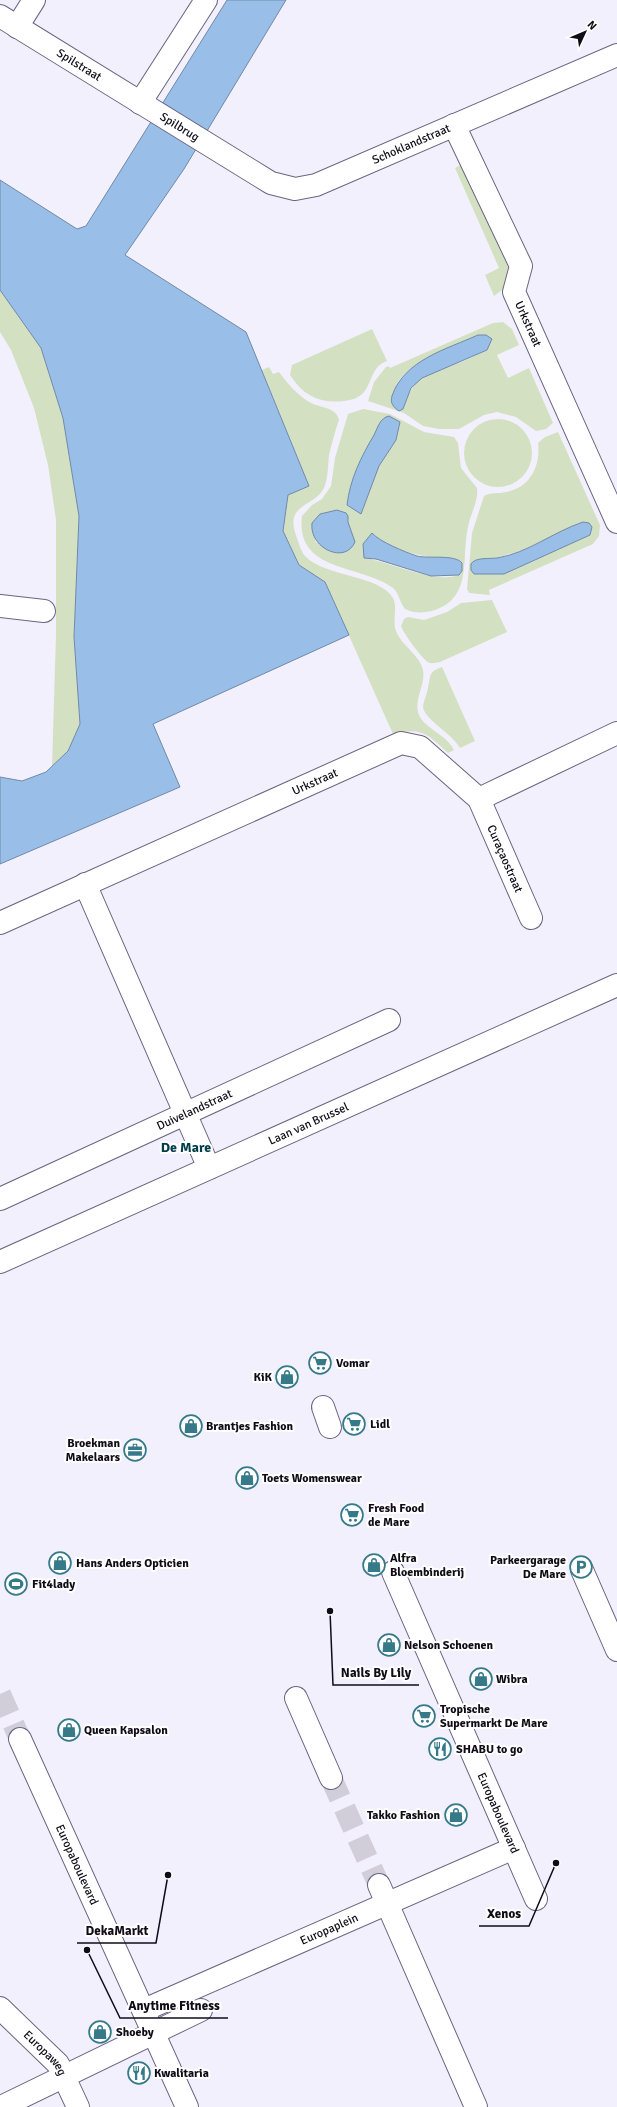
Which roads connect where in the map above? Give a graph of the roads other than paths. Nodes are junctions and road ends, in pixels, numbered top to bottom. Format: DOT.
graph roads {
  1 [pos="34,0"];
  2 [pos="206,0"];
  3 [pos="9,22"];
  4 [pos="617,55"];
  5 [pos="146,107"];
  6 [pos="454,125"];
  7 [pos="207,145"];
  8 [pos="617,522"];
  9 [pos="0,606"];
  10 [pos="44,611"];
  11 [pos="617,733"];
  12 [pos="479,799"];
  13 [pos="85,884"];
  14 [pos="531,918"];
  15 [pos="0,923"];
  16 [pos="617,985"];
  17 [pos="389,1020"];
  18 [pos="186,1113"];
  19 [pos="209,1168"];
  20 [pos="0,1199"];
  21 [pos="0,1262"];
  22 [pos="582,1570"];
  23 [pos="393,1572"];
  24 [pos="615,1642"];
  25 [pos="296,1698"];
  26 [pos="20,1739"];
  27 [pos="331,1778"];
  28 [pos="514,1848"];
  29 [pos="383,1895"];
  30 [pos="536,1899"];
  31 [pos="0,2008"];
  32 [pos="144,2010"];
  33 [pos="201,2010"];
  34 [pos="154,2033"];
  35 [pos="64,2076"];
  36 [pos="1,2107"];
  37 [pos="78,2107"];
  38 [pos="187,2107"];
  39 [pos="476,2107"];
  1 -- 3 [label="street, Spilstraat"];
  2 -- 5 [label="street"];
  3 -- 5 [label="street, Spilstraat"];
  4 -- 6 [label="street, Schoklandstraat"];
  5 -- 7 [label="street, Spilbrug"];
  6 -- 7 [label="street, Schoklandstraat"];
  6 -- 8 [label="street, Urkstraat"];
  9 -- 10 [label="street"];
  11 -- 12 [label="street"];
  12 -- 13 [label="street, Urkstraat"];
  12 -- 14 [label="street, Curaçaostraat"];
  13 -- 15 [label="street, Urkstraat"];
  13 -- 18 [label="street"];
  16 -- 19 [label="street, Laan van Brussel"];
  17 -- 18 [label="street, Duivelandstraat"];
  18 -- 19 [label="street"];
  18 -- 20 [label="street, Duivelandstraat"];
  19 -- 21 [label="street, Laan van Brussel"];
  22 -- 24 [label="street"];
  23 -- 28 [label="street, Europaboulevard"];
  25 -- 27 [label="street"];
  26 -- 32 [label="street, Europaboulevard"];
  28 -- 29 [label="street, Europaplein"];
  28 -- 30 [label="street, Europaboulevard"];
  29 -- 32 [label="street, Europaplein"];
  29 -- 39 [label="street"];
  31 -- 35 [label="street, Europaweg"];
  32 -- 34 [label="street, Europaboulevard"];
  33 -- 34 [label="street"];
  34 -- 35 [label="street"];
  34 -- 38 [label="street"];
  35 -- 36 [label="street"];
  35 -- 37 [label="street, Europaweg"];
}
